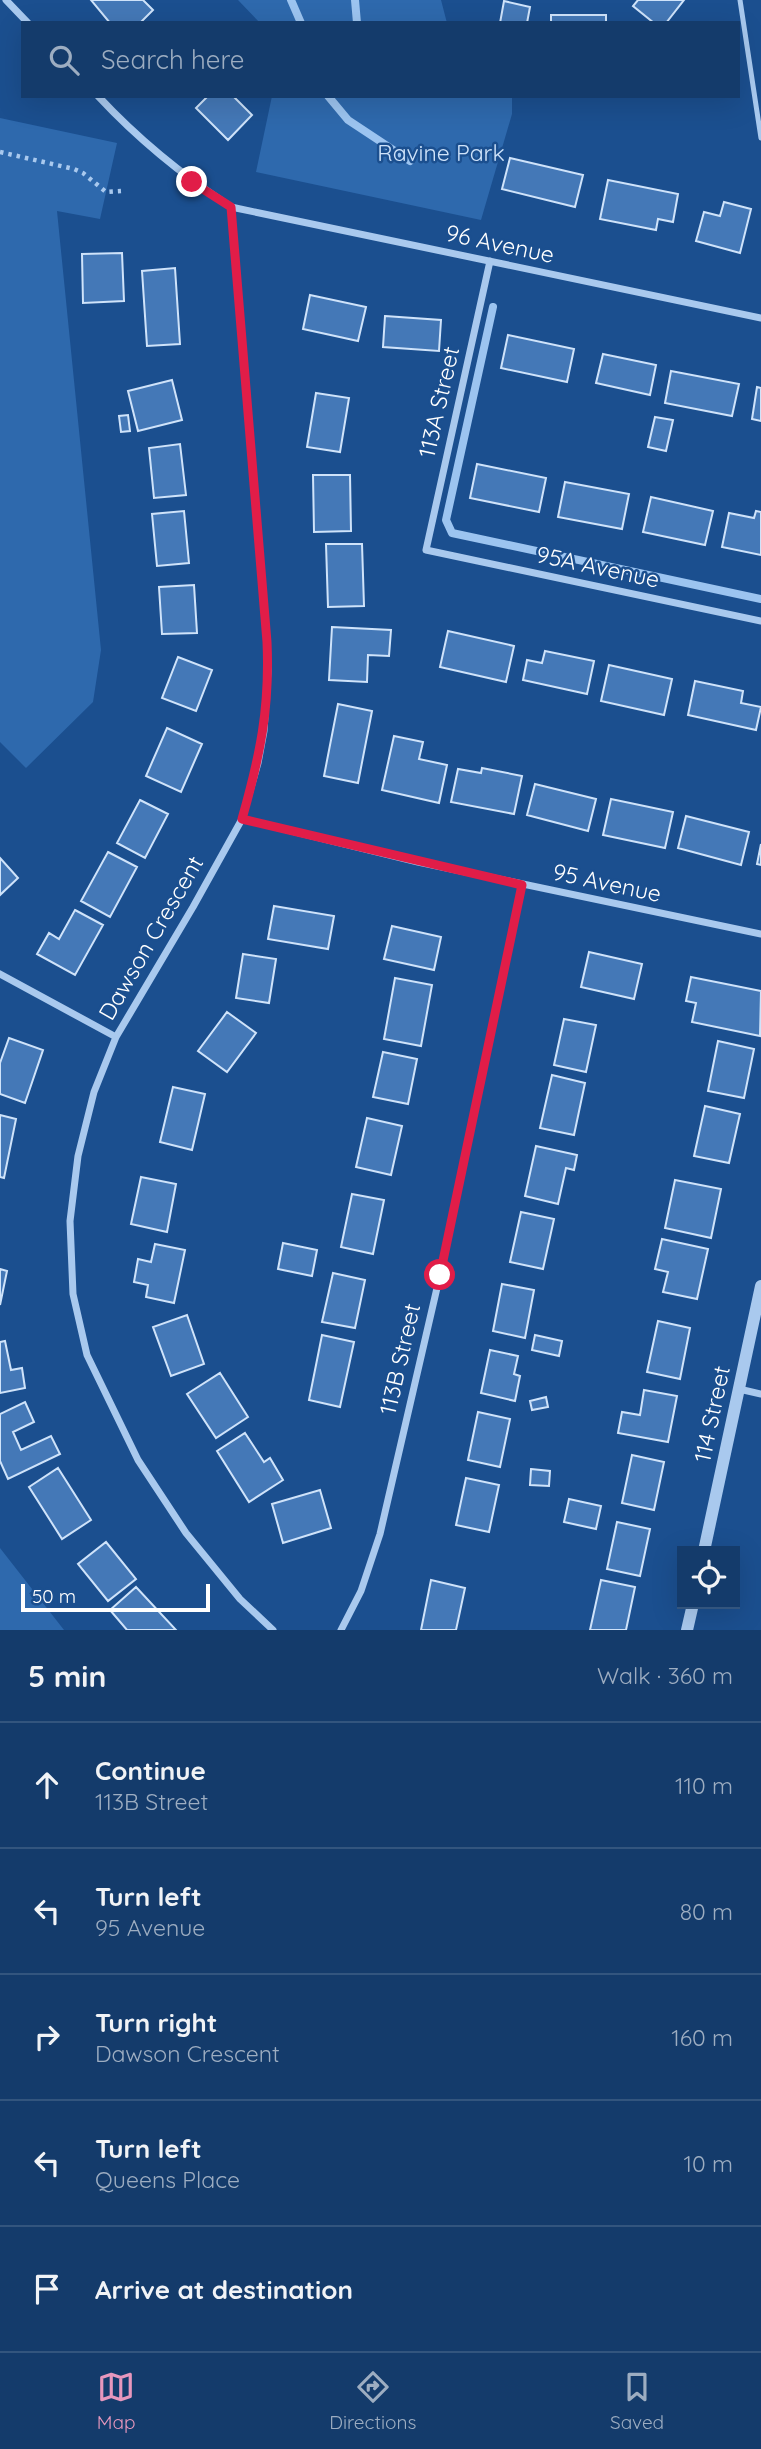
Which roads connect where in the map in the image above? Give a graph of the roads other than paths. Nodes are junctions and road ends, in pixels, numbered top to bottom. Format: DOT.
graph roads {
  1 [pos="6,0"];
  2 [pos="740,0"];
  3 [pos="25,21"];
  4 [pos="100,98"];
  5 [pos="761,138"];
  6 [pos="231,207"];
  7 [pos="490,261"];
  8 [pos="761,318"];
  9 [pos="426,550"];
  10 [pos="761,621"];
  11 [pos="242,819"];
  12 [pos="522,885"];
  13 [pos="761,934"];
  14 [pos="0,974"];
  15 [pos="116,1037"];
  16 [pos="761,1286"];
  17 [pos="739,1390"];
  18 [pos="761,1394"];
  19 [pos="705,1546"];
  20 [pos="692,1609"];
  21 [pos="273,1630"];
  22 [pos="341,1630"];
  23 [pos="687,1630"];
  1 -- 3 [label="street"];
  2 -- 5 [label="lane"];
  4 -- 6 [label="street"];
  6 -- 7 [label="street, 96 Avenue"];
  6 -- 11 [label="street, Dawson Crescent"];
  7 -- 8 [label="street, 96 Avenue"];
  7 -- 9 [label="street, 113A Street"];
  9 -- 10 [label="street, 95A Avenue"];
  11 -- 12 [label="street, 95 Avenue"];
  11 -- 15 [label="street, Dawson Crescent"];
  12 -- 13 [label="street, 95 Avenue"];
  12 -- 22 [label="street, 113B Street"];
  14 -- 15 [label="street"];
  15 -- 21 [label="street, Dawson Crescent"];
  16 -- 17 [label="street, 114 Street"];
  17 -- 18 [label="street"];
  17 -- 19 [label="street, 114 Street"];
  20 -- 23 [label="street"];
}
